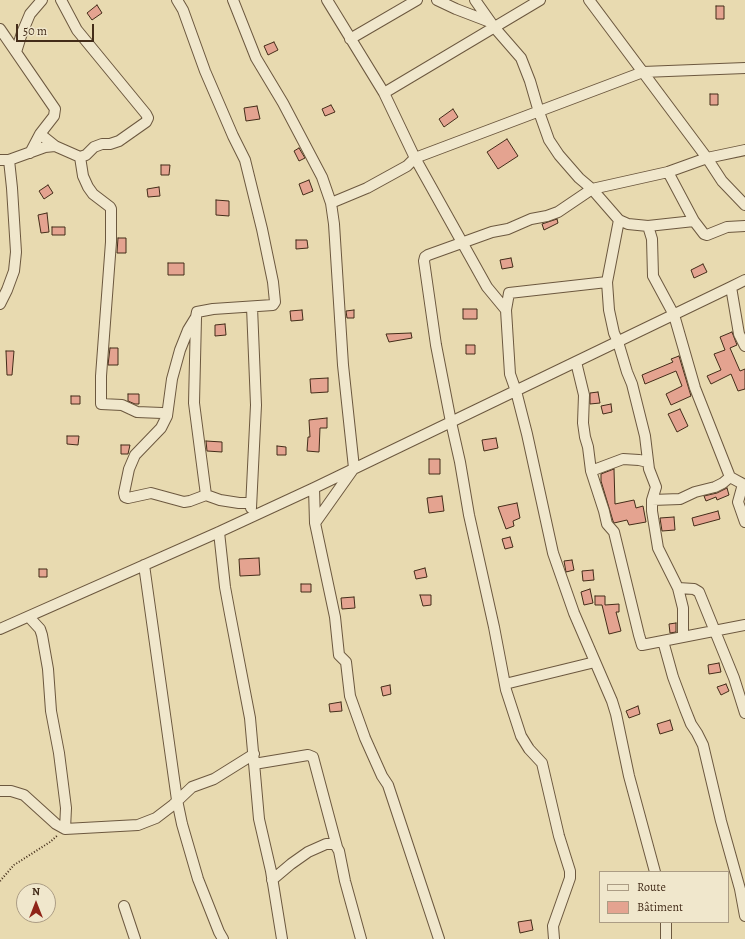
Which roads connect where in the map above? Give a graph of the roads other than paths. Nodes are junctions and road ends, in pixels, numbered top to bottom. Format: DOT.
graph roads {
  1 [pos="42,0"];
  2 [pos="61,0"];
  3 [pos="177,0"];
  4 [pos="233,0"];
  5 [pos="327,0"];
  6 [pos="417,0"];
  7 [pos="437,0"];
  8 [pos="475,0"];
  9 [pos="540,0"];
  10 [pos="589,0"];
  11 [pos="492,25"];
  12 [pos="0,29"];
  13 [pos="350,39"];
  14 [pos="16,52"];
  15 [pos="745,68"];
  16 [pos="643,72"];
  17 [pos="384,93"];
  18 [pos="539,112"];
  19 [pos="40,134"];
  20 [pos="55,146"];
  21 [pos="745,150"];
  22 [pos="30,153"];
  23 [pos="80,157"];
  24 [pos="414,158"];
  25 [pos="707,158"];
  26 [pos="5,160"];
  27 [pos="668,172"];
  28 [pos="592,189"];
  29 [pos="331,204"];
  30 [pos="745,205"];
  31 [pos="619,220"];
  32 [pos="694,221"];
  33 [pos="648,226"];
  34 [pos="745,226"];
  35 [pos="463,243"];
  36 [pos="745,280"];
  37 [pos="607,282"];
  38 [pos="731,288"];
  39 [pos="0,304"];
  40 [pos="252,307"];
  41 [pos="506,310"];
  42 [pos="674,315"];
  43 [pos="196,317"];
  44 [pos="618,342"];
  45 [pos="745,346"];
  46 [pos="576,362"];
  47 [pos="516,391"];
  48 [pos="167,416"];
  49 [pos="451,422"];
  50 [pos="648,462"];
  51 [pos="354,468"];
  52 [pos="591,471"];
  53 [pos="730,477"];
  54 [pos="744,484"];
  55 [pos="314,488"];
  56 [pos="206,495"];
  57 [pos="652,500"];
  58 [pos="251,503"];
  59 [pos="252,516"];
  60 [pos="745,522"];
  61 [pos="316,523"];
  62 [pos="219,532"];
  63 [pos="144,565"];
  64 [pos="678,588"];
  65 [pos="29,617"];
  66 [pos="745,625"];
  67 [pos="0,629"];
  68 [pos="715,631"];
  69 [pos="683,637"];
  70 [pos="663,641"];
  71 [pos="595,662"];
  72 [pos="505,684"];
  73 [pos="745,713"];
  74 [pos="254,759"];
  75 [pos="0,791"];
  76 [pos="177,800"];
  77 [pos="65,829"];
  78 [pos="337,848"];
  79 [pos="655,871"];
  80 [pos="272,880"];
  81 [pos="124,906"];
  82 [pos="745,916"];
  83 [pos="666,923"];
  84 [pos="135,939"];
  85 [pos="223,939"];
  86 [pos="282,939"];
  87 [pos="361,939"];
  88 [pos="438,939"];
  89 [pos="554,939"];
  90 [pos="666,939"];
  1 -- 14 [label="street"];
  2 -- 23 [label="street"];
  3 -- 40 [label="street"];
  4 -- 29 [label="street"];
  5 -- 13 [label="street"];
  6 -- 13 [label="street"];
  7 -- 11 [label="street"];
  8 -- 11 [label="street"];
  9 -- 11 [label="street"];
  10 -- 16 [label="street"];
  11 -- 17 [label="street"];
  11 -- 18 [label="street"];
  12 -- 14 [label="street"];
  13 -- 17 [label="street"];
  14 -- 19 [label="street"];
  15 -- 16 [label="street"];
  16 -- 18 [label="street"];
  16 -- 25 [label="street"];
  17 -- 24 [label="street"];
  18 -- 24 [label="street"];
  18 -- 28 [label="street"];
  19 -- 20 [label="street"];
  19 -- 22 [label="street"];
  20 -- 22 [label="street"];
  20 -- 23 [label="street"];
  21 -- 25 [label="street"];
  22 -- 26 [label="street"];
  23 -- 48 [label="street"];
  24 -- 29 [label="street"];
  24 -- 35 [label="street"];
  25 -- 27 [label="street"];
  25 -- 30 [label="street"];
  26 -- 39 [label="street"];
  27 -- 28 [label="street"];
  27 -- 32 [label="street"];
  28 -- 31 [label="street"];
  28 -- 35 [label="street"];
  29 -- 51 [label="street"];
  31 -- 33 [label="street"];
  31 -- 37 [label="street"];
  32 -- 33 [label="street"];
  32 -- 34 [label="street"];
  33 -- 42 [label="street"];
  35 -- 41 [label="street"];
  35 -- 49 [label="street"];
  36 -- 38 [label="street"];
  37 -- 41 [label="street"];
  37 -- 44 [label="street"];
  38 -- 42 [label="street"];
  38 -- 45 [label="street"];
  40 -- 43 [label="street"];
  40 -- 58 [label="street"];
  41 -- 47 [label="street"];
  42 -- 44 [label="street"];
  42 -- 53 [label="street"];
  43 -- 48 [label="street"];
  43 -- 56 [label="street"];
  44 -- 46 [label="street"];
  44 -- 50 [label="street"];
  46 -- 47 [label="street"];
  46 -- 52 [label="street"];
  47 -- 49 [label="street"];
  47 -- 71 [label="street"];
  48 -- 56 [label="street"];
  49 -- 51 [label="street"];
  49 -- 72 [label="street"];
  50 -- 52 [label="street"];
  50 -- 57 [label="street"];
  51 -- 55 [label="street"];
  51 -- 61 [label="street"];
  52 -- 70 [label="street"];
  53 -- 54 [label="street"];
  53 -- 57 [label="street"];
  54 -- 60 [label="street"];
  55 -- 59 [label="street"];
  55 -- 61 [label="street"];
  56 -- 58 [label="street"];
  57 -- 64 [label="street"];
  58 -- 59 [label="street"];
  59 -- 62 [label="street"];
  61 -- 88 [label="street"];
  62 -- 63 [label="street"];
  62 -- 74 [label="street"];
  63 -- 65 [label="street"];
  63 -- 76 [label="street"];
  64 -- 68 [label="street"];
  64 -- 69 [label="street"];
  65 -- 67 [label="street"];
  65 -- 77 [label="street"];
  66 -- 68 [label="street"];
  68 -- 69 [label="street"];
  68 -- 73 [label="street"];
  69 -- 70 [label="street"];
  70 -- 82 [label="street"];
  71 -- 72 [label="street"];
  71 -- 79 [label="street"];
  72 -- 89 [label="street"];
  74 -- 76 [label="street"];
  74 -- 78 [label="street"];
  74 -- 80 [label="street"];
  75 -- 77 [label="street"];
  76 -- 77 [label="street"];
  76 -- 85 [label="street"];
  78 -- 80 [label="street"];
  78 -- 87 [label="street"];
  80 -- 86 [label="street"];
  81 -- 84 [label="street"];
  83 -- 90 [label="street"];
}
